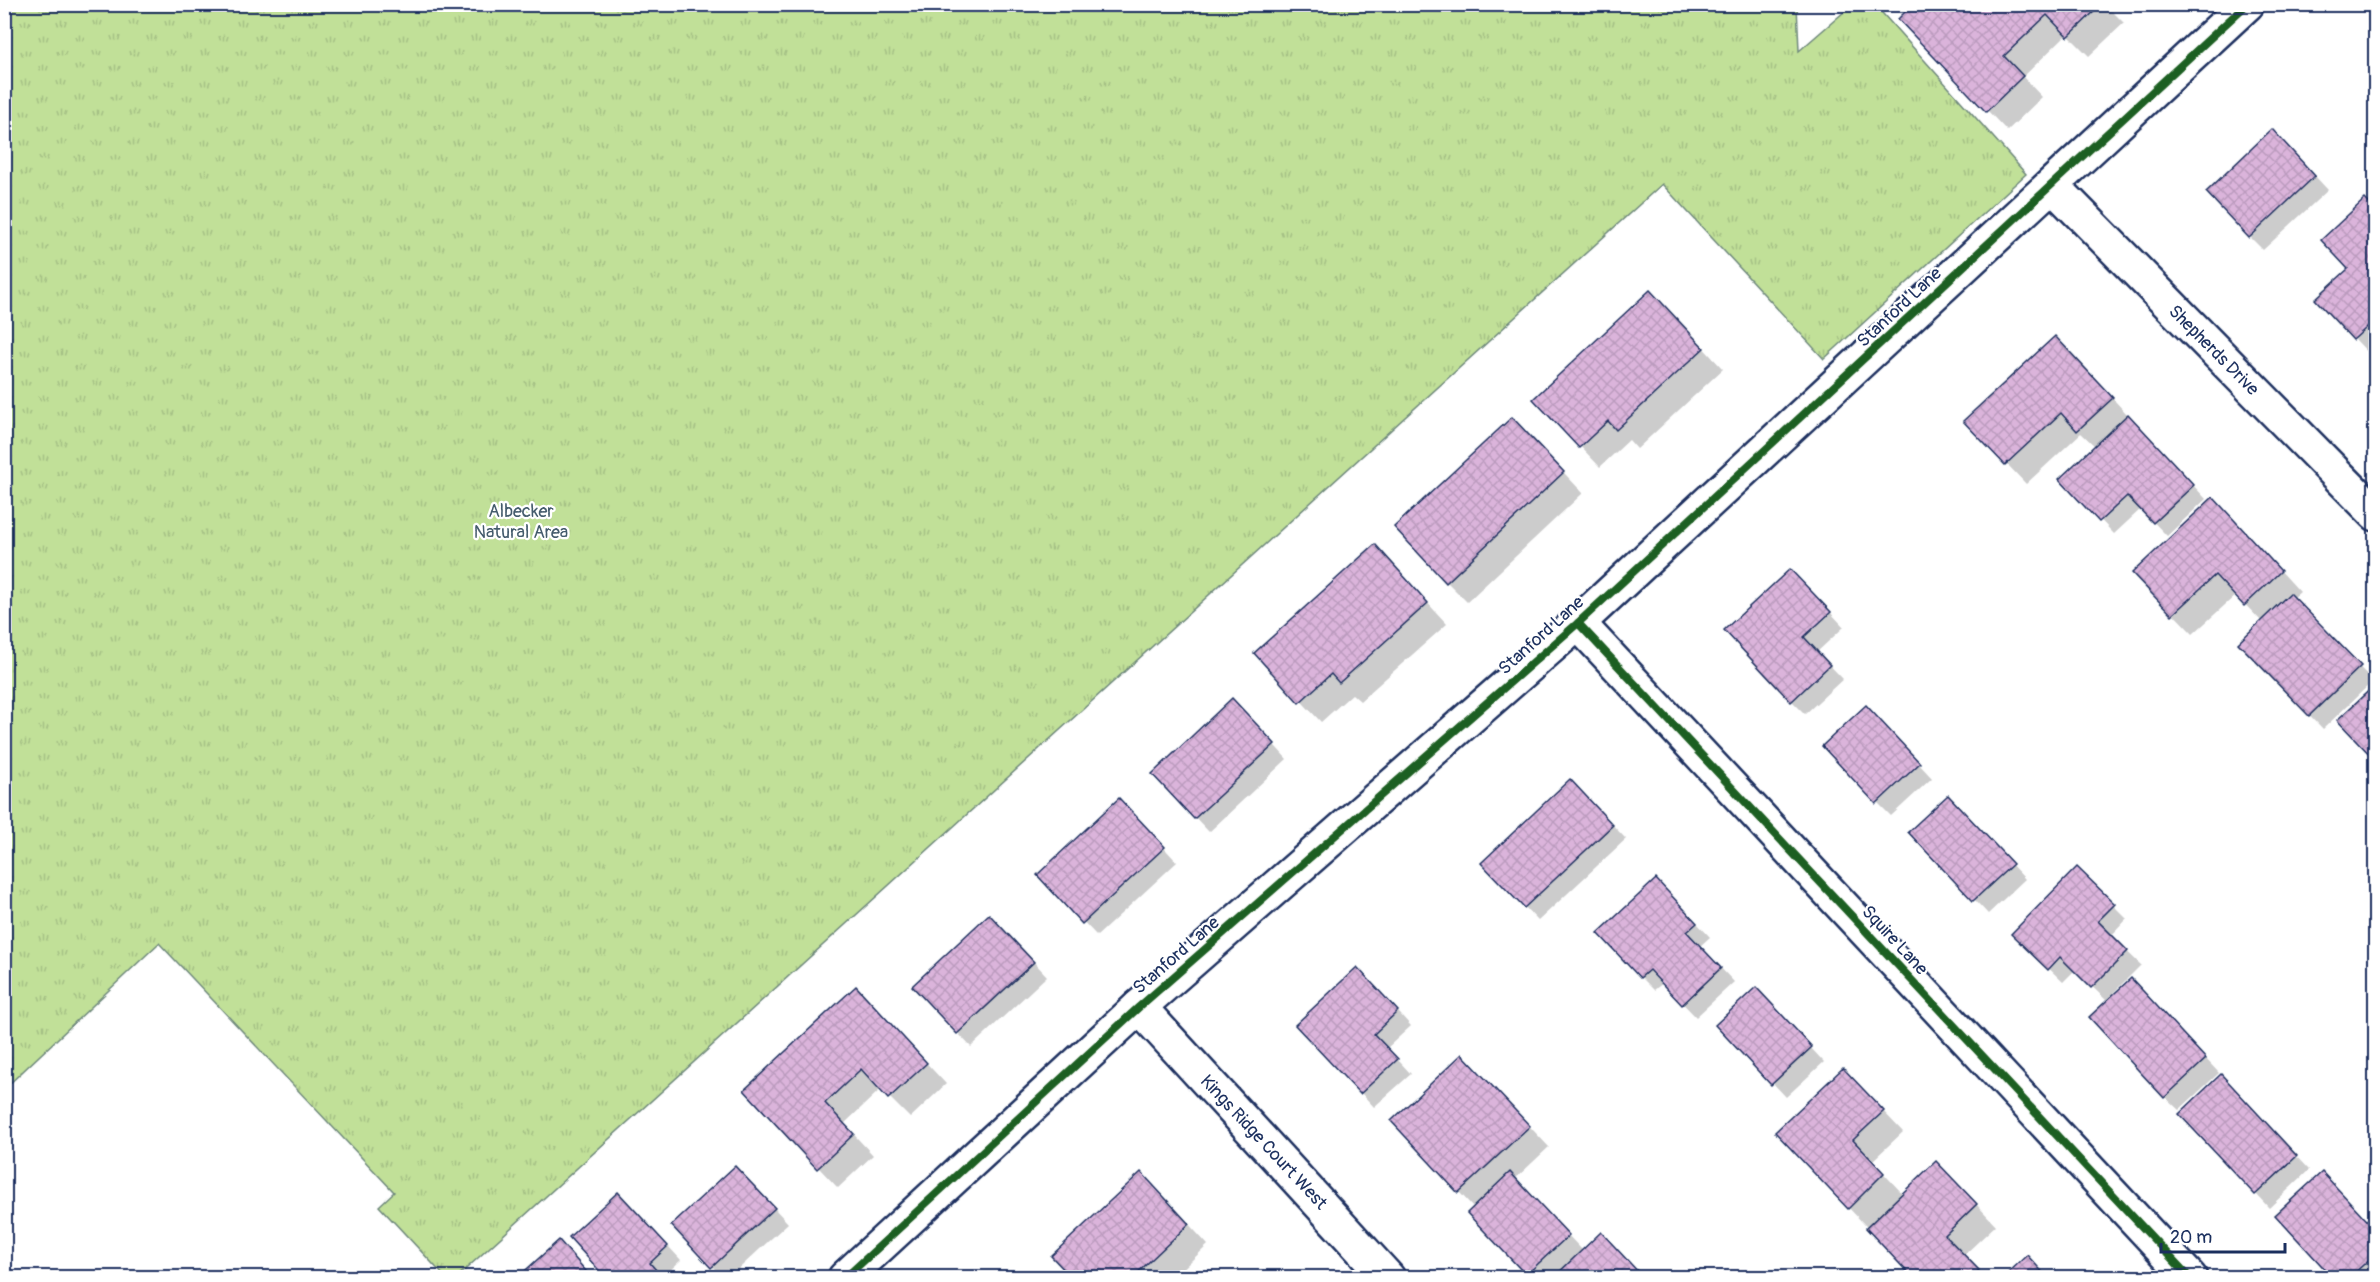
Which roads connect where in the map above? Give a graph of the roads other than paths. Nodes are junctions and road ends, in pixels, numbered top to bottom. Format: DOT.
graph roads {
  1 [pos="2247,4"];
  2 [pos="2052,186"];
  3 [pos="2376,514"];
  4 [pos="1578,623"];
  5 [pos="1140,1007"];
  6 [pos="845,1278"];
  7 [pos="1388,1278"];
  8 [pos="2190,1278"];
  1 -- 2 [label="street, Stanford Lane"];
  2 -- 3 [label="street, Shepherds Drive"];
  2 -- 4 [label="street, Stanford Lane"];
  4 -- 5 [label="street, Stanford Lane"];
  4 -- 8 [label="street, Squire Lane"];
  5 -- 6 [label="street, Stanford Lane"];
  5 -- 7 [label="street, Kings Ridge Court West"];
}
